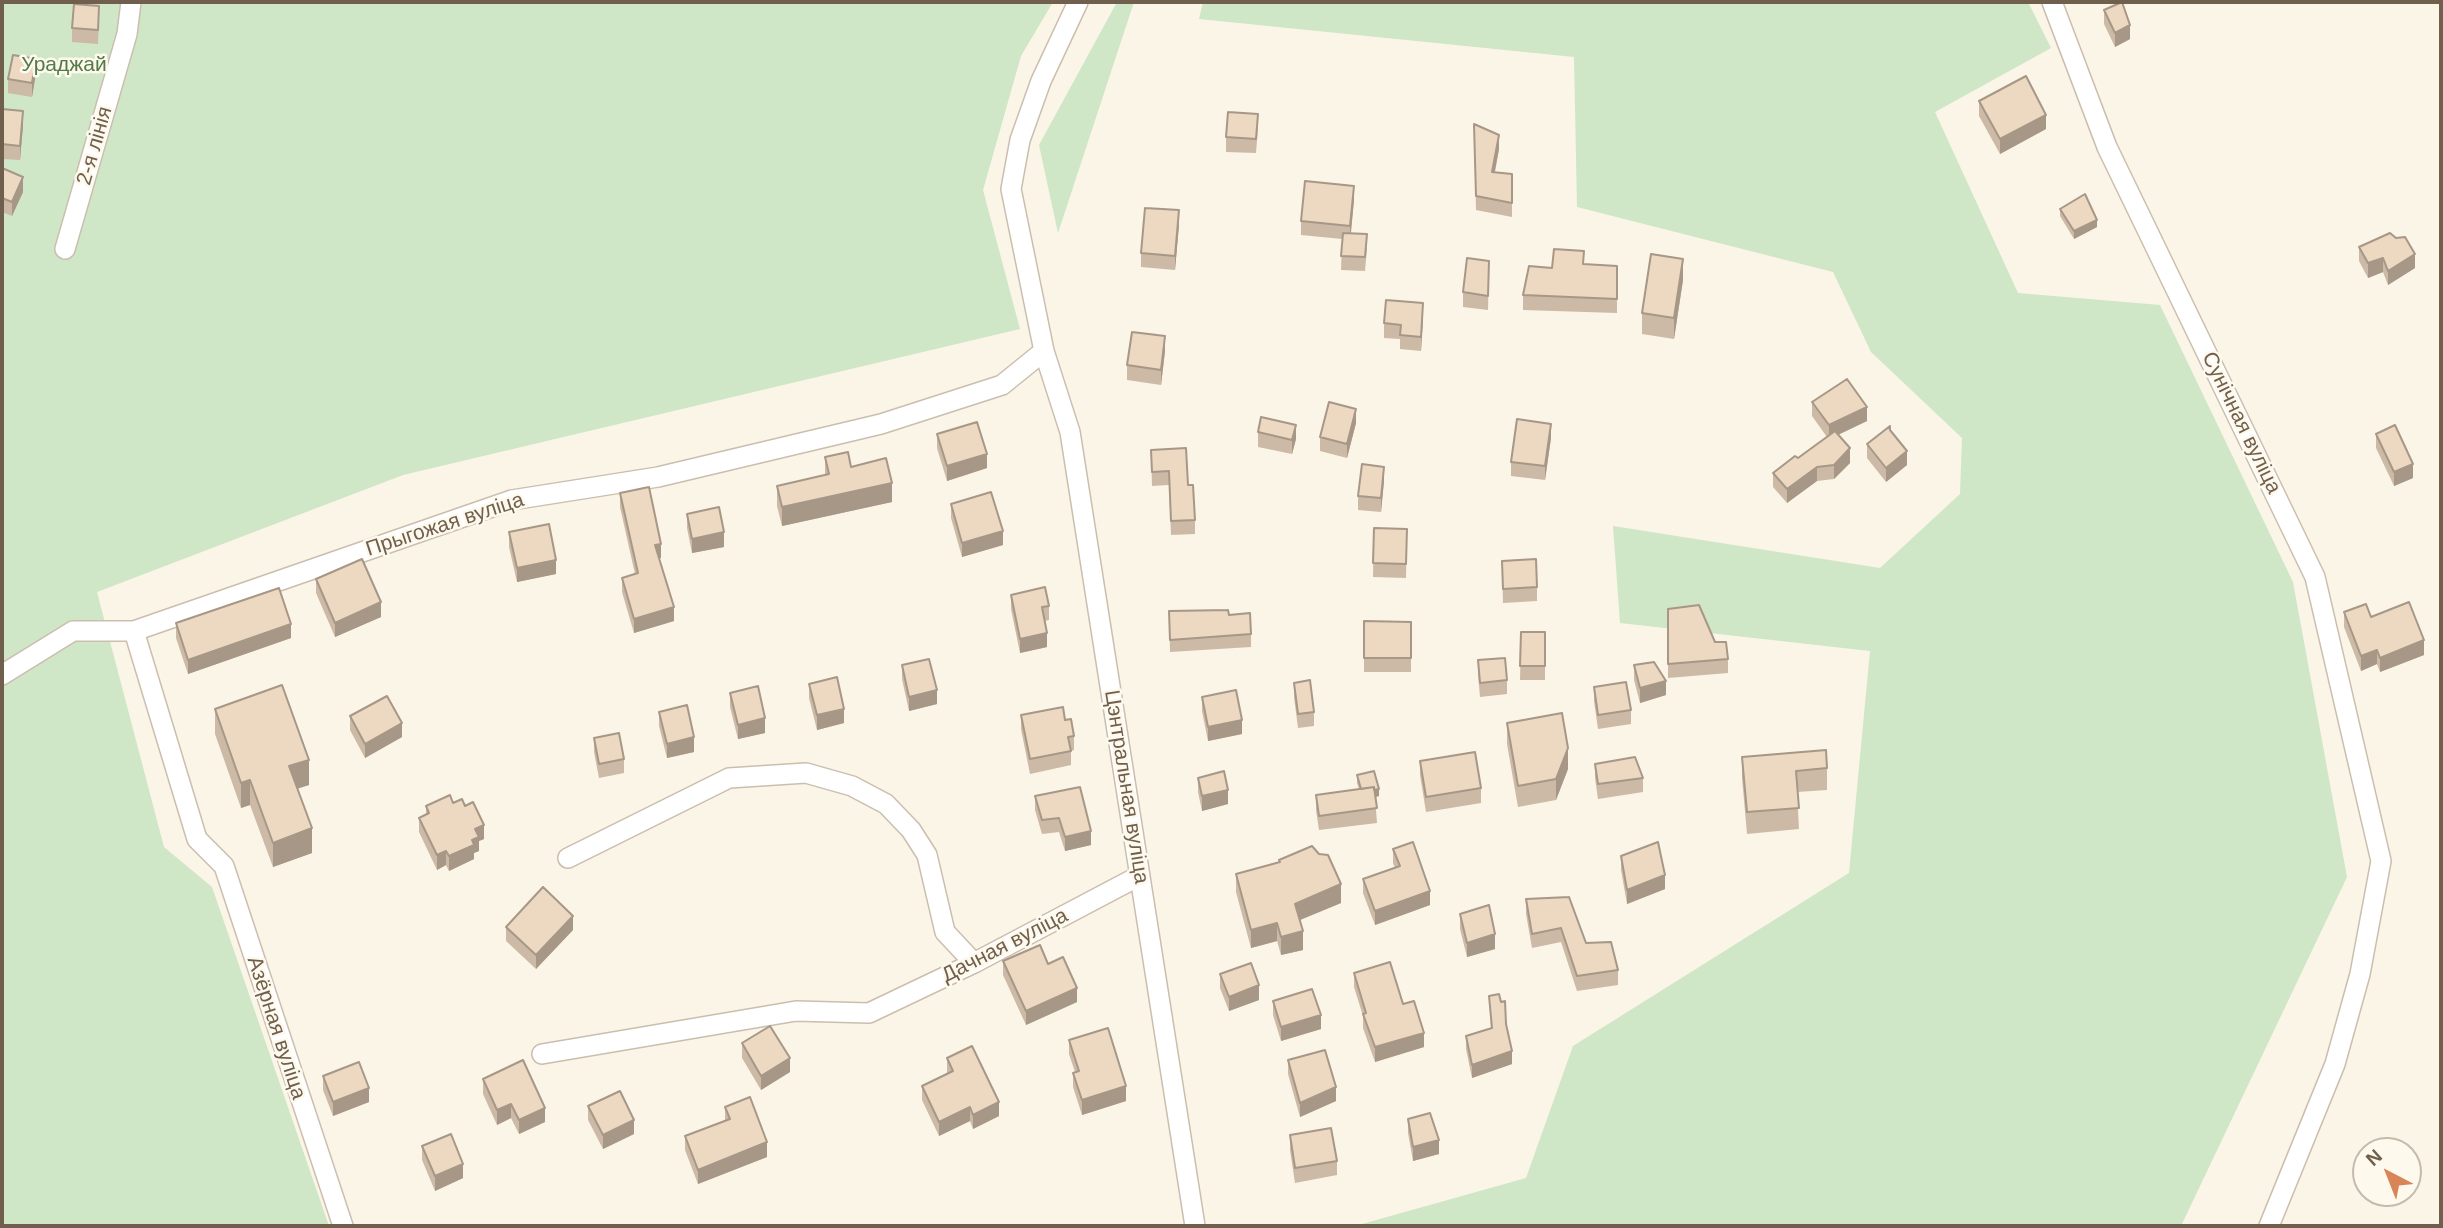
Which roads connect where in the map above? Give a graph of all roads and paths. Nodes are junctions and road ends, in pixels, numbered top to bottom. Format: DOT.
graph roads {
  1 [pos="131,2"];
  2 [pos="1078,2"];
  3 [pos="2052,2"];
  4 [pos="65,249"];
  5 [pos="1044,351"];
  6 [pos="135,631"];
  7 [pos="2,676"];
  8 [pos="568,858"];
  9 [pos="1139,876"];
  10 [pos="974,963"];
  11 [pos="542,1054"];
  12 [pos="343,1226"];
  13 [pos="1195,1226"];
  14 [pos="2269,1226"];
  1 -- 4 [label="street, 2-я лінія"];
  2 -- 5 [label="street, Цэнтральная вуліца"];
  3 -- 14 [label="street, Сунічная вуліца"];
  5 -- 6 [label="street, Прыгожая вуліца"];
  5 -- 9 [label="street, Цэнтральная вуліца"];
  6 -- 7 [label="street, Прыгожая вуліца"];
  6 -- 12 [label="street, Азёрная вуліца"];
  8 -- 10 [label="street"];
  9 -- 10 [label="street, Дачная вуліца"];
  9 -- 13 [label="street, Цэнтральная вуліца"];
  10 -- 11 [label="street, Дачная вуліца"];
}
